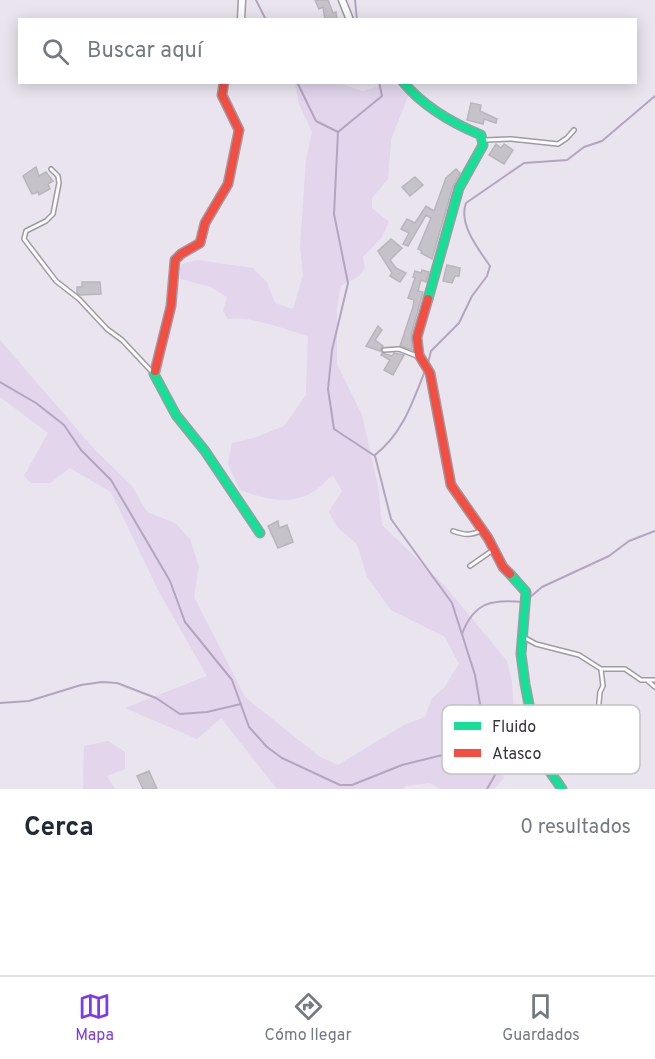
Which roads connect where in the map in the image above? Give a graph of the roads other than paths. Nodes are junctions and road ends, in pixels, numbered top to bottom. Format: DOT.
graph roads {
  1 [pos="242,0"];
  2 [pos="342,0"];
  3 [pos="242,18"];
  4 [pos="349,18"];
  5 [pos="224,84"];
  6 [pos="405,84"];
  7 [pos="574,130"];
  8 [pos="483,140"];
  9 [pos="51,169"];
  10 [pos="384,350"];
  11 [pos="420,356"];
  12 [pos="154,374"];
  13 [pos="482,530"];
  14 [pos="453,531"];
  15 [pos="260,532"];
  16 [pos="494,550"];
  17 [pos="470,566"];
  18 [pos="522,635"];
  19 [pos="601,669"];
  20 [pos="655,680"];
  21 [pos="648,681"];
  22 [pos="655,687"];
  23 [pos="529,705"];
  24 [pos="599,705"];
  25 [pos="552,774"];
  26 [pos="562,789"];
  1 -- 3 [label="street"];
  2 -- 4 [label="street"];
  5 -- 12 [label="street"];
  6 -- 8 [label="street"];
  7 -- 8 [label="lane"];
  8 -- 11 [label="street"];
  9 -- 12 [label="lane"];
  10 -- 11 [label="lane"];
  11 -- 13 [label="street"];
  12 -- 15 [label="street"];
  13 -- 14 [label="lane"];
  13 -- 16 [label="street"];
  16 -- 17 [label="lane"];
  16 -- 18 [label="street"];
  18 -- 19 [label="lane"];
  18 -- 23 [label="street"];
  19 -- 21 [label="lane"];
  19 -- 24 [label="lane"];
  20 -- 21 [label="lane"];
  21 -- 22 [label="lane"];
  25 -- 26 [label="street"];
}
